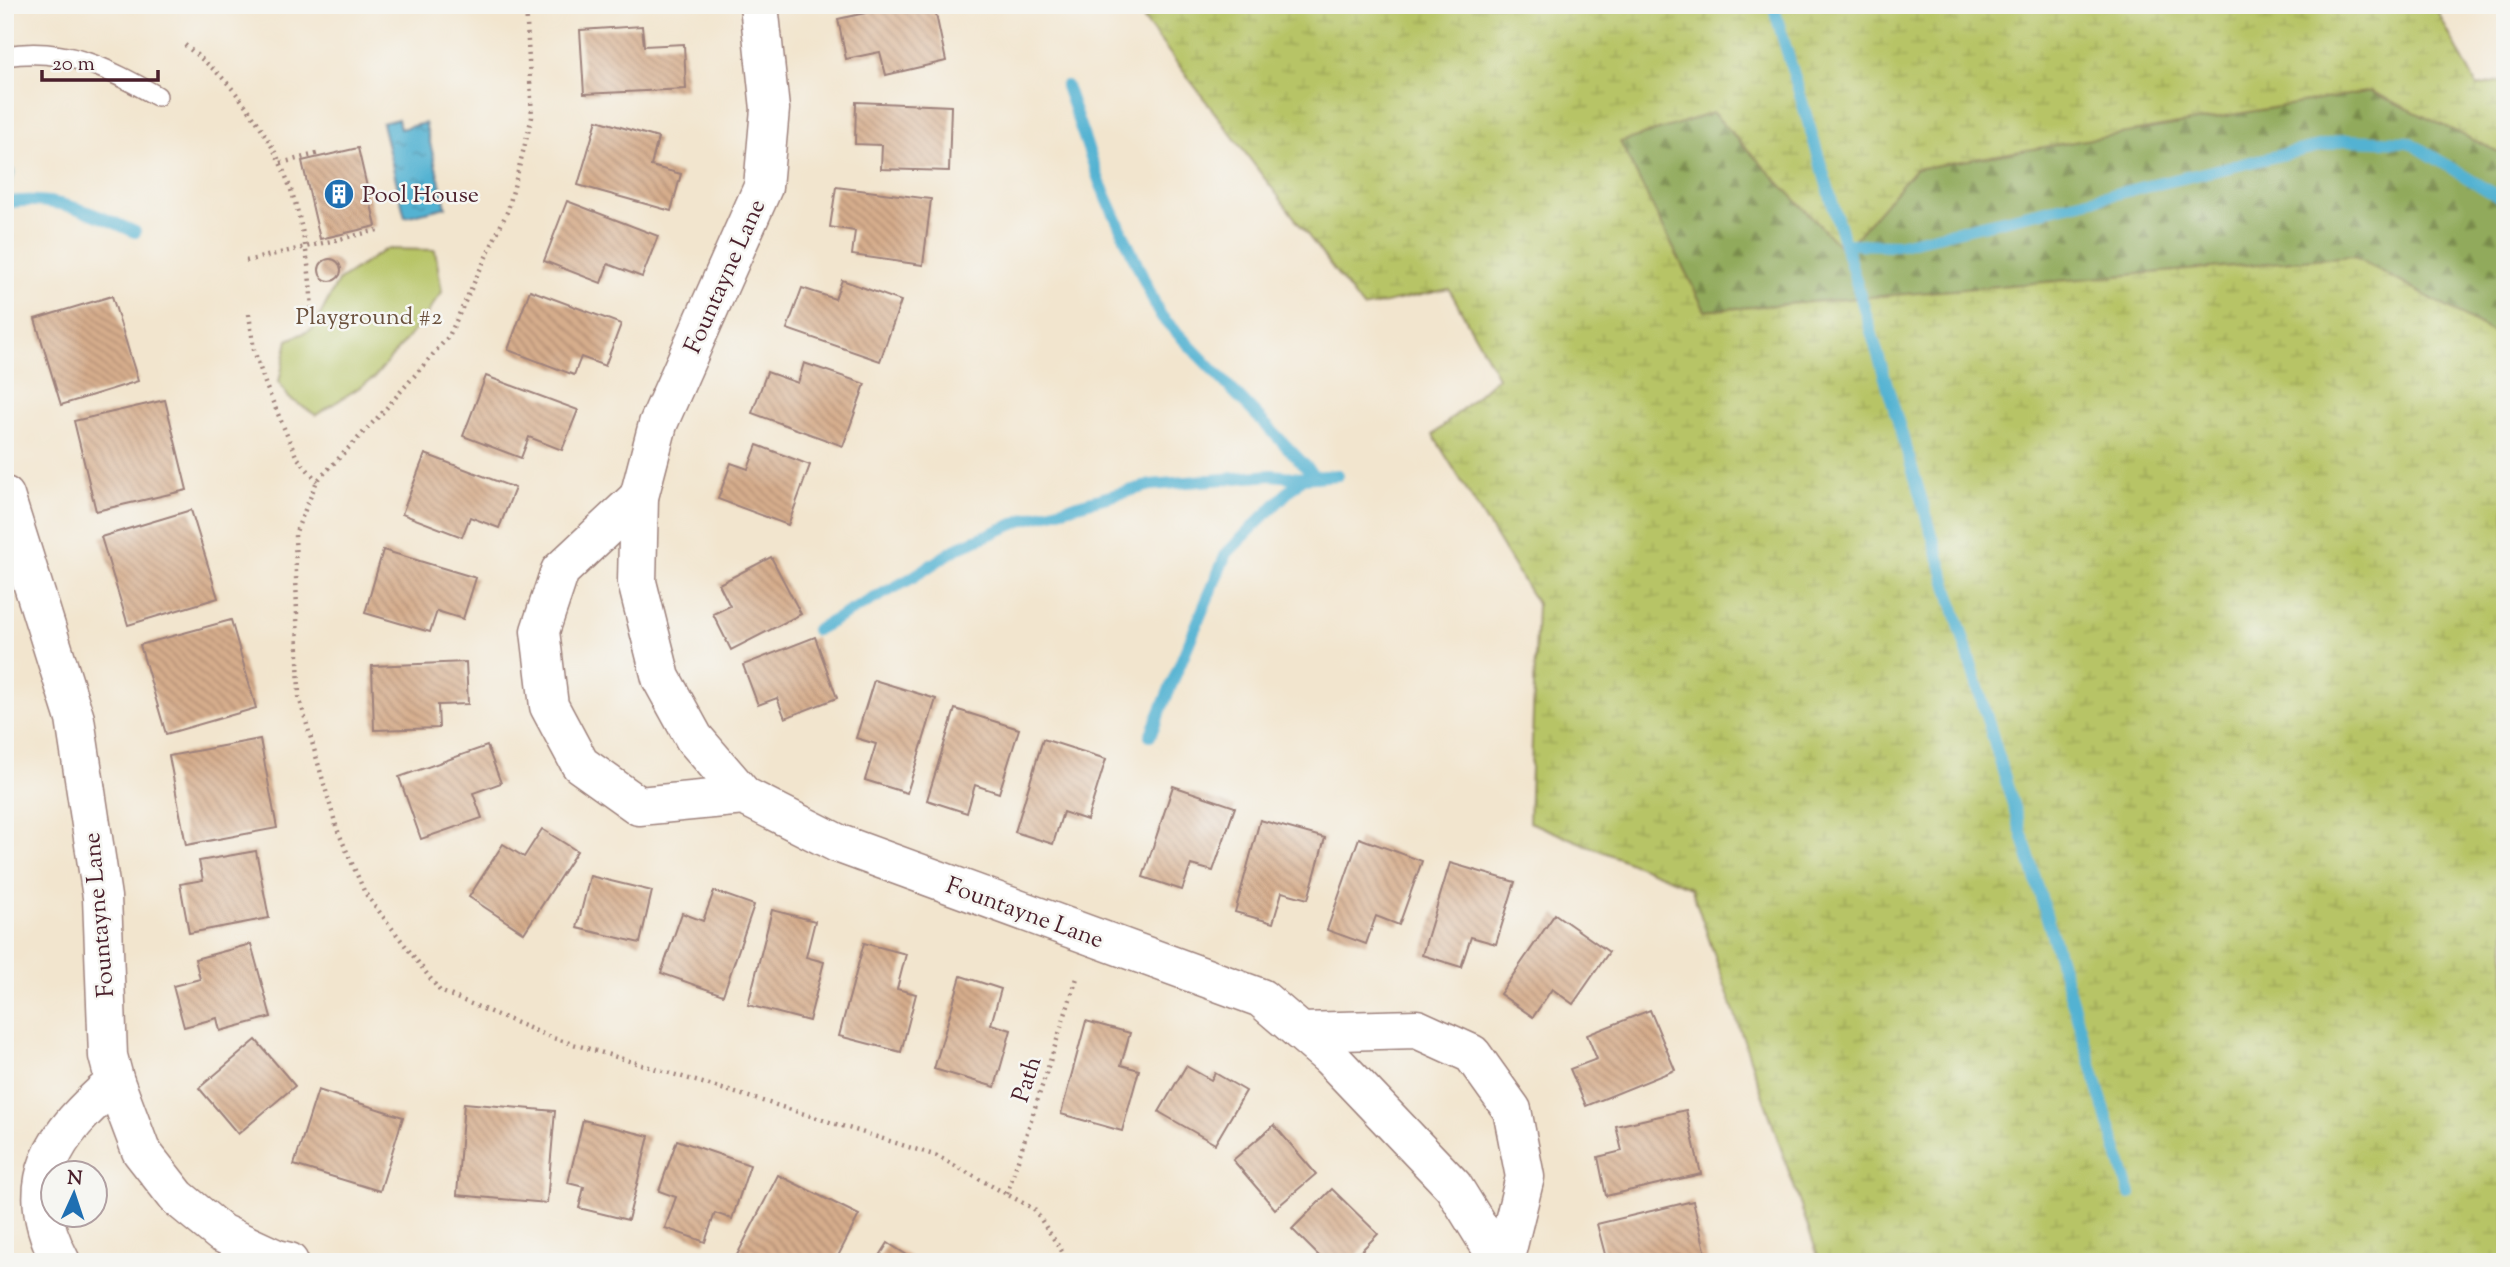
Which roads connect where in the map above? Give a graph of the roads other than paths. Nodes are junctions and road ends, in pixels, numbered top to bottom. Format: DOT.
graph roads {
  1 [pos="759,5"];
  2 [pos="5,56"];
  3 [pos="157,96"];
  4 [pos="5,496"];
  5 [pos="639,497"];
  6 [pos="744,796"];
  7 [pos="1301,1032"];
  8 [pos="115,1083"];
  9 [pos="280,1261"];
  10 [pos="61,1262"];
  11 [pos="1502,1262"];
  1 -- 5 [label="street, Fountayne Lane"];
  2 -- 3 [label="lane"];
  4 -- 8 [label="street, Fountayne Lane"];
  5 -- 6 [label="street, Fountayne Lane"];
  5 -- 6 [label="street"];
  6 -- 7 [label="street, Fountayne Lane"];
  7 -- 11 [label="street, Fountayne Lane"];
  7 -- 11 [label="street, Fountayne Lane"];
  8 -- 9 [label="street, Fountayne Lane"];
  8 -- 10 [label="street"];
}
